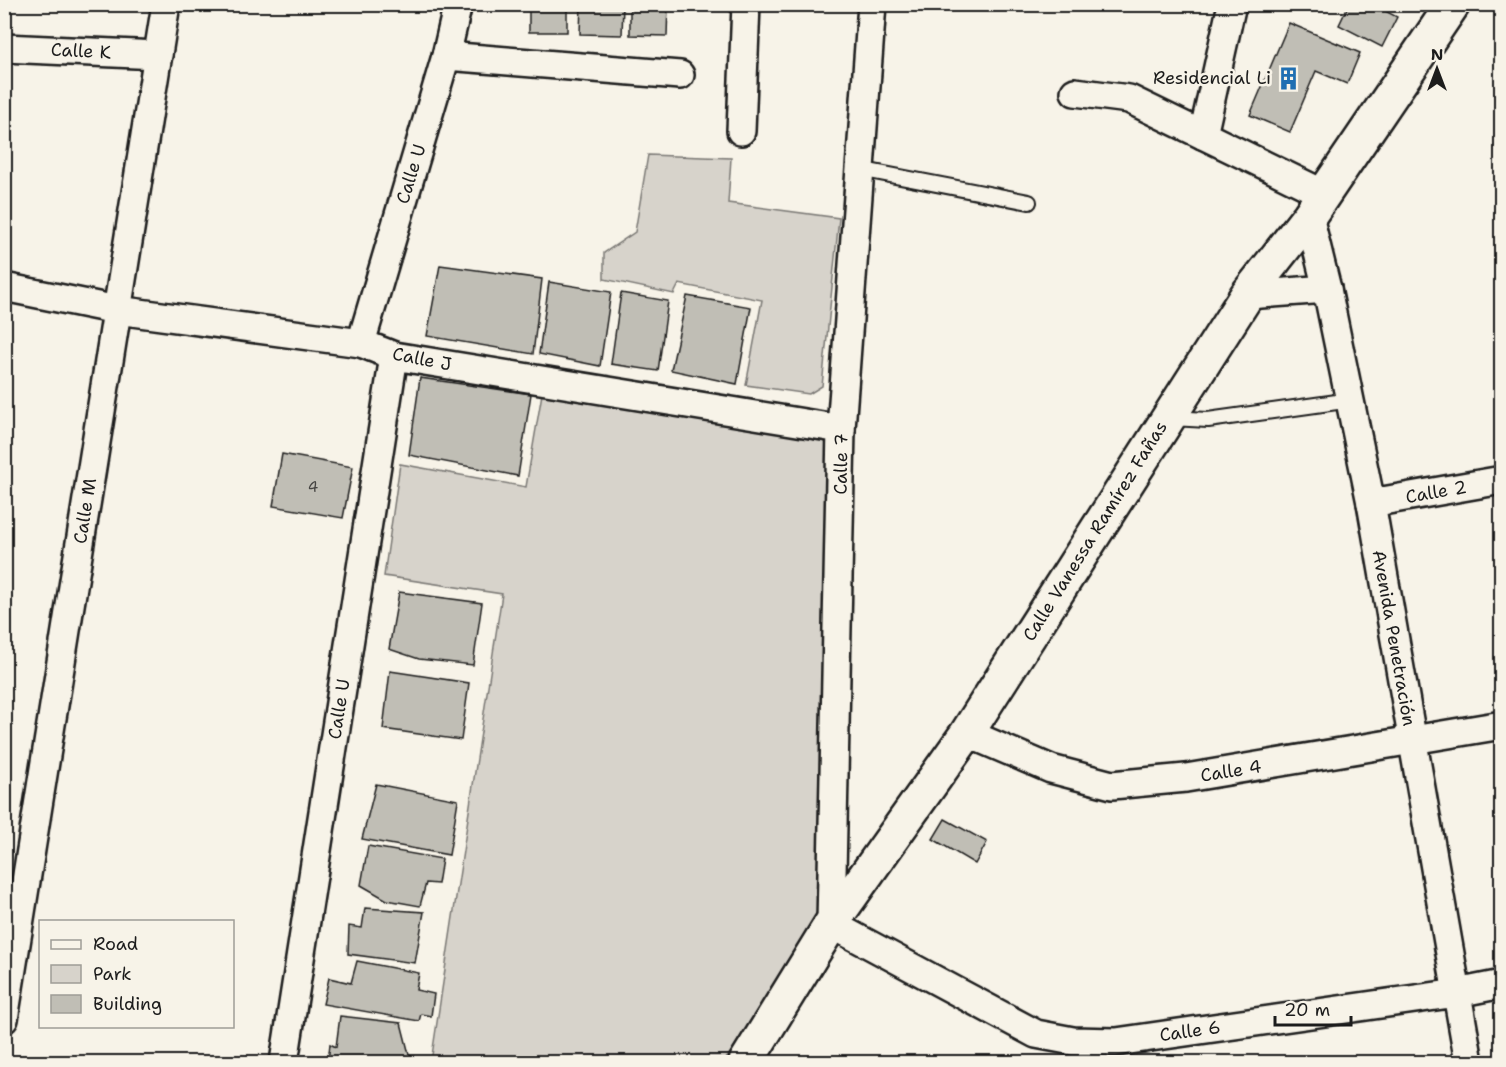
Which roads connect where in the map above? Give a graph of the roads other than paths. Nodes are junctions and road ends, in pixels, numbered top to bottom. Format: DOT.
graph roads {
  1 [pos="166,4"];
  2 [pos="458,4"];
  3 [pos="746,4"];
  4 [pos="872,4"];
  5 [pos="1232,4"];
  6 [pos="1453,4"];
  7 [pos="4,48"];
  8 [pos="158,55"];
  9 [pos="446,56"];
  10 [pos="680,75"];
  11 [pos="1076,92"];
  12 [pos="741,131"];
  13 [pos="1203,135"];
  14 [pos="859,169"];
  15 [pos="1029,202"];
  16 [pos="1316,205"];
  17 [pos="4,287"];
  18 [pos="1327,290"];
  19 [pos="1247,295"];
  20 [pos="117,310"];
  21 [pos="361,344"];
  22 [pos="394,356"];
  23 [pos="1351,400"];
  24 [pos="1167,418"];
  25 [pos="842,429"];
  26 [pos="1502,480"];
  27 [pos="1371,503"];
  28 [pos="1502,725"];
  29 [pos="967,733"];
  30 [pos="1413,742"];
  31 [pos="831,924"];
  32 [pos="1502,984"];
  33 [pos="1457,993"];
  34 [pos="4,1018"];
  35 [pos="284,1062"];
  36 [pos="746,1062"];
  37 [pos="1469,1062"];
  1 -- 8 [label="street, Calle M"];
  2 -- 9 [label="street, Calle U"];
  3 -- 12 [label="street"];
  4 -- 14 [label="street, Calle 7"];
  5 -- 13 [label="street"];
  6 -- 16 [label="street, Calle Vanessa Ramírez Fañas"];
  7 -- 8 [label="street, Calle K"];
  8 -- 20 [label="street, Calle M"];
  9 -- 10 [label="street"];
  9 -- 21 [label="street, Calle U"];
  11 -- 13 [label="street"];
  13 -- 16 [label="street"];
  14 -- 15 [label="lane"];
  14 -- 25 [label="street, Calle 7"];
  16 -- 18 [label="street, Avenida Penetración"];
  16 -- 19 [label="street, Calle Vanessa Ramírez Fañas"];
  17 -- 20 [label="street, Calle J"];
  18 -- 19 [label="street"];
  18 -- 23 [label="street, Avenida Penetración"];
  19 -- 24 [label="street, Calle Vanessa Ramírez Fañas"];
  20 -- 21 [label="street, Calle J"];
  20 -- 34 [label="street, Calle M"];
  21 -- 22 [label="street, Calle J"];
  22 -- 25 [label="street, Calle J"];
  22 -- 35 [label="street, Calle U"];
  23 -- 24 [label="lane"];
  23 -- 27 [label="street, Avenida Penetración"];
  24 -- 29 [label="street, Calle Vanessa Ramírez Fañas"];
  25 -- 31 [label="street, Calle 7"];
  26 -- 27 [label="street, Calle 2"];
  27 -- 30 [label="street, Avenida Penetración"];
  28 -- 30 [label="street, Calle 4"];
  29 -- 30 [label="street, Calle 4"];
  29 -- 31 [label="street, Calle Vanessa Ramírez Fañas"];
  30 -- 33 [label="street, Avenida Penetración"];
  31 -- 33 [label="street, Calle 6"];
  31 -- 36 [label="street, Calle Vanessa Ramírez Fañas"];
  32 -- 33 [label="street, Calle 6"];
  33 -- 37 [label="street, Avenida Penetración"];
}
